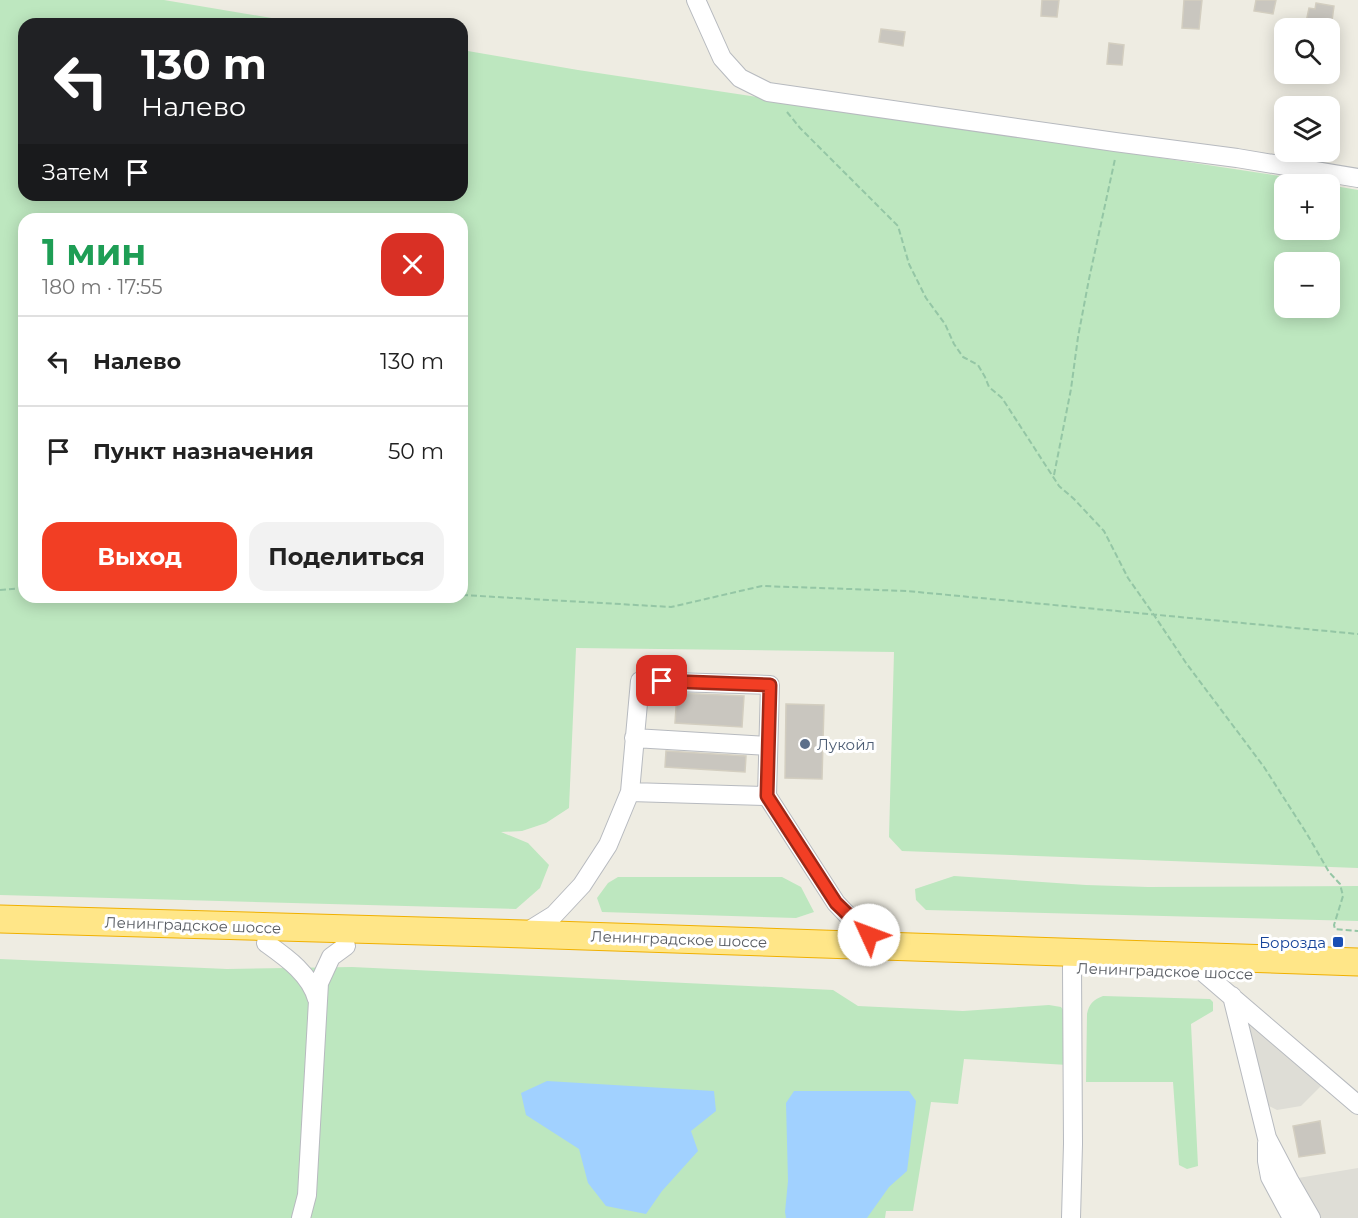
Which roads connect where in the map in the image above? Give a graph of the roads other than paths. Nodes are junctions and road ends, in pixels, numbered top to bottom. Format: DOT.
graph roads {
  1 [pos="696,0"];
  2 [pos="1358,178"];
  3 [pos="634,738"];
  4 [pos="768,746"];
  5 [pos="630,792"];
  6 [pos="767,796"];
  7 [pos="0,919"];
  8 [pos="524,934"];
  9 [pos="0,936"];
  10 [pos="266,944"];
  11 [pos="346,946"];
  12 [pos="882,946"];
  13 [pos="1358,962"];
  14 [pos="1072,967"];
  15 [pos="1204,972"];
  16 [pos="1358,978"];
  17 [pos="1232,996"];
  18 [pos="318,1004"];
  19 [pos="1358,1105"];
  20 [pos="1267,1138"];
  21 [pos="301,1218"];
  22 [pos="1071,1218"];
  23 [pos="1292,1218"];
  24 [pos="1311,1218"];
  1 -- 2 [label="street"];
  3 -- 4 [label="street"];
  3 -- 4 [label="street"];
  3 -- 5 [label="street"];
  4 -- 6 [label="street"];
  5 -- 6 [label="street"];
  5 -- 8 [label="street"];
  6 -- 12 [label="street"];
  7 -- 8 [label="highway, Ленинградское шоссе"];
  8 -- 12 [label="highway, Ленинградское шоссе"];
  9 -- 10 [label="highway, Ленинградское шоссе"];
  10 -- 11 [label="highway, Ленинградское шоссе"];
  10 -- 18 [label="street"];
  11 -- 14 [label="highway, Ленинградское шоссе"];
  11 -- 18 [label="street"];
  12 -- 13 [label="highway, Ленинградское шоссе"];
  14 -- 15 [label="highway, Ленинградское шоссе"];
  14 -- 22 [label="street"];
  15 -- 16 [label="highway, Ленинградское шоссе"];
  15 -- 17 [label="street"];
  17 -- 19 [label="street"];
  17 -- 20 [label="street"];
  18 -- 21 [label="street"];
  20 -- 23 [label="street"];
  20 -- 24 [label="street"];
}
